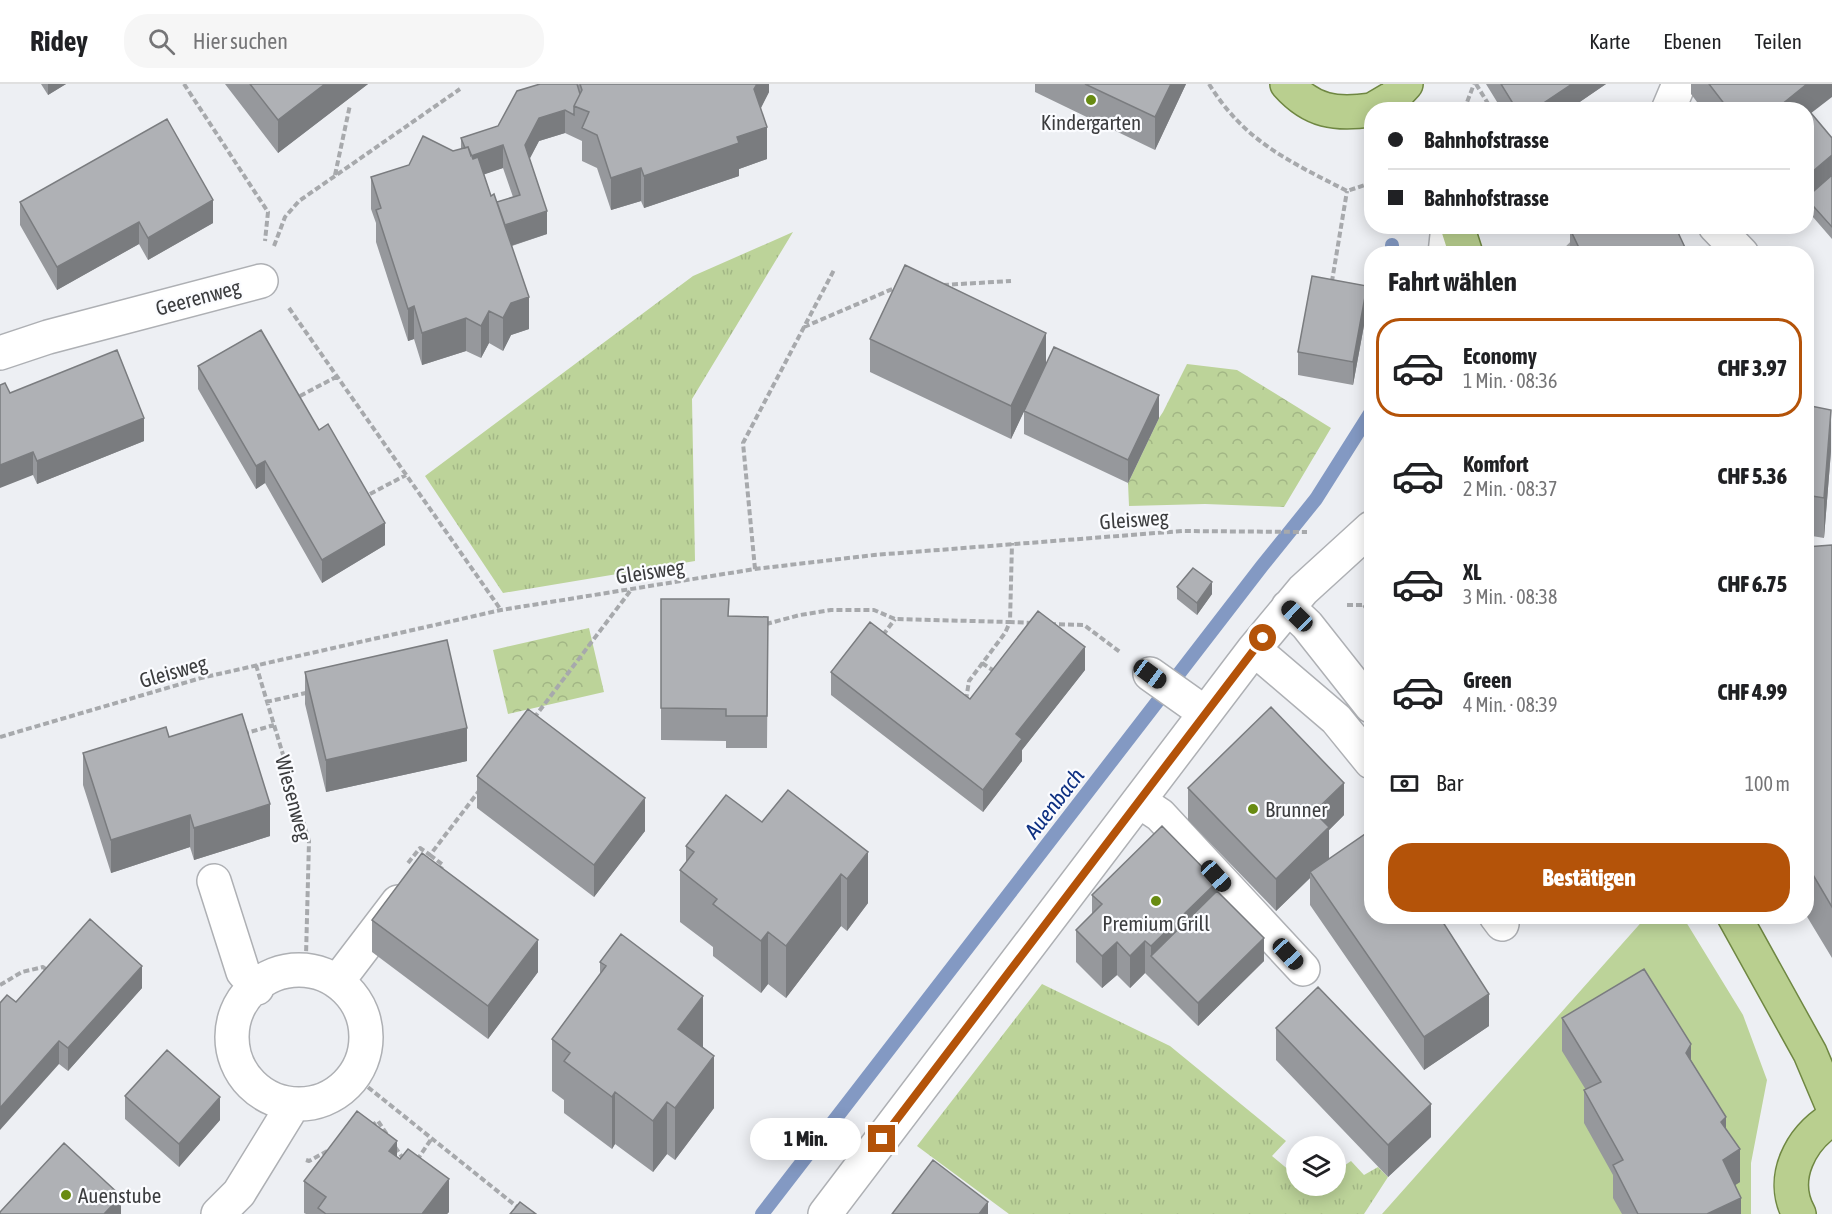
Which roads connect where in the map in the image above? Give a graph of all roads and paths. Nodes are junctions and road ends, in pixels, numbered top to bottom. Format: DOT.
graph roads {
  1 [pos="184,84"];
  2 [pos="1209,84"];
  3 [pos="1287,84"];
  4 [pos="1475,84"];
  5 [pos="1679,84"];
  6 [pos="460,89"];
  7 [pos="1467,102"];
  8 [pos="1487,102"];
  9 [pos="1671,102"];
  10 [pos="350,105"];
  11 [pos="1364,108"];
  12 [pos="334,176"];
  13 [pos="1364,185"];
  14 [pos="1347,191"];
  15 [pos="1723,234"];
  16 [pos="1575,240"];
  17 [pos="1569,246"];
  18 [pos="1734,246"];
  19 [pos="834,270"];
  20 [pos="261,281"];
  21 [pos="1011,281"];
  22 [pos="1342,284"];
  23 [pos="942,285"];
  24 [pos="908,287"];
  25 [pos="804,327"];
  26 [pos="0,353"];
  27 [pos="336,377"];
  28 [pos="300,396"];
  29 [pos="406,475"];
  30 [pos="370,494"];
  31 [pos="1308,532"];
  32 [pos="1364,534"];
  33 [pos="1012,543"];
  34 [pos="755,569"];
  35 [pos="631,589"];
  36 [pos="501,610"];
  37 [pos="895,619"];
  38 [pos="1010,622"];
  39 [pos="760,626"];
  40 [pos="1272,628"];
  41 [pos="878,641"];
  42 [pos="982,663"];
  43 [pos="256,665"];
  44 [pos="996,673"];
  45 [pos="1150,674"];
  46 [pos="318,690"];
  47 [pos="1363,697"];
  48 [pos="266,702"];
  49 [pos="965,705"];
  50 [pos="1197,708"];
  51 [pos="533,718"];
  52 [pos="274,725"];
  53 [pos="543,725"];
  54 [pos="526,727"];
  55 [pos="243,735"];
  56 [pos="0,737"];
  57 [pos="1364,753"];
  58 [pos="485,782"];
  59 [pos="1139,801"];
  60 [pos="423,868"];
  61 [pos="214,881"];
  62 [pos="1738,924"];
  63 [pos="1303,969"];
  64 [pos="305,970"];
  65 [pos="50,972"];
  66 [pos="337,982"];
  67 [pos="0,985"];
  68 [pos="257,988"];
  69 [pos="354,1076"];
  70 [pos="293,1105"];
  71 [pos="1832,1105"];
  72 [pos="1832,1119"];
  73 [pos="369,1127"];
  74 [pos="432,1138"];
  75 [pos="339,1144"];
  76 [pos="300,1158"];
  77 [pos="218,1214"];
  78 [pos="526,1214"];
  79 [pos="825,1214"];
  80 [pos="1799,1214"];
  1 -- 20 [label="path"];
  2 -- 14 [label="path"];
  3 -- 11 [label="main road"];
  4 -- 7 [label="path"];
  4 -- 8 [label="path"];
  5 -- 9 [label="street"];
  6 -- 12 [label="path, Geerenweg"];
  10 -- 12 [label="path"];
  12 -- 20 [label="path, Geerenweg"];
  13 -- 14 [label="path"];
  14 -- 22 [label="path"];
  15 -- 18 [label="street"];
  16 -- 17 [label="path"];
  19 -- 25 [label="path"];
  20 -- 26 [label="street, Geerenweg"];
  20 -- 27 [label="path"];
  21 -- 23 [label="path"];
  24 -- 25 [label="path"];
  25 -- 34 [label="path"];
  27 -- 28 [label="path"];
  27 -- 29 [label="path"];
  29 -- 30 [label="path"];
  29 -- 36 [label="path"];
  31 -- 33 [label="path, Gleisweg"];
  32 -- 40 [label="street"];
  33 -- 34 [label="path, Gleisweg"];
  33 -- 38 [label="path"];
  34 -- 35 [label="path, Gleisweg"];
  35 -- 36 [label="path, Gleisweg"];
  35 -- 51 [label="path"];
  36 -- 43 [label="path, Gleisweg"];
  37 -- 38 [label="path"];
  37 -- 39 [label="path"];
  37 -- 41 [label="path"];
  38 -- 42 [label="path"];
  38 -- 45 [label="path"];
  40 -- 47 [label="street"];
  40 -- 50 [label="street"];
  40 -- 57 [label="street"];
  42 -- 44 [label="path"];
  42 -- 49 [label="path"];
  43 -- 48 [label="path, Wiesenweg"];
  43 -- 56 [label="path, Gleisweg"];
  45 -- 50 [label="street"];
  46 -- 48 [label="path"];
  48 -- 52 [label="path, Wiesenweg"];
  50 -- 59 [label="street"];
  51 -- 53 [label="path"];
  51 -- 54 [label="path"];
  52 -- 55 [label="path"];
  52 -- 64 [label="path, Wiesenweg"];
  58 -- 60 [label="path"];
  59 -- 63 [label="street"];
  59 -- 79 [label="street"];
  60 -- 66 [label="street"];
  61 -- 68 [label="street"];
  62 -- 71 [label="main road"];
  64 -- 66 [label="street"];
  64 -- 68 [label="street"];
  65 -- 67 [label="path"];
  66 -- 69 [label="street"];
  68 -- 70 [label="street"];
  69 -- 70 [label="street"];
  69 -- 74 [label="path"];
  70 -- 77 [label="street"];
  72 -- 80 [label="main road"];
  73 -- 74 [label="path"];
  74 -- 78 [label="path"];
  75 -- 76 [label="path"];
}
